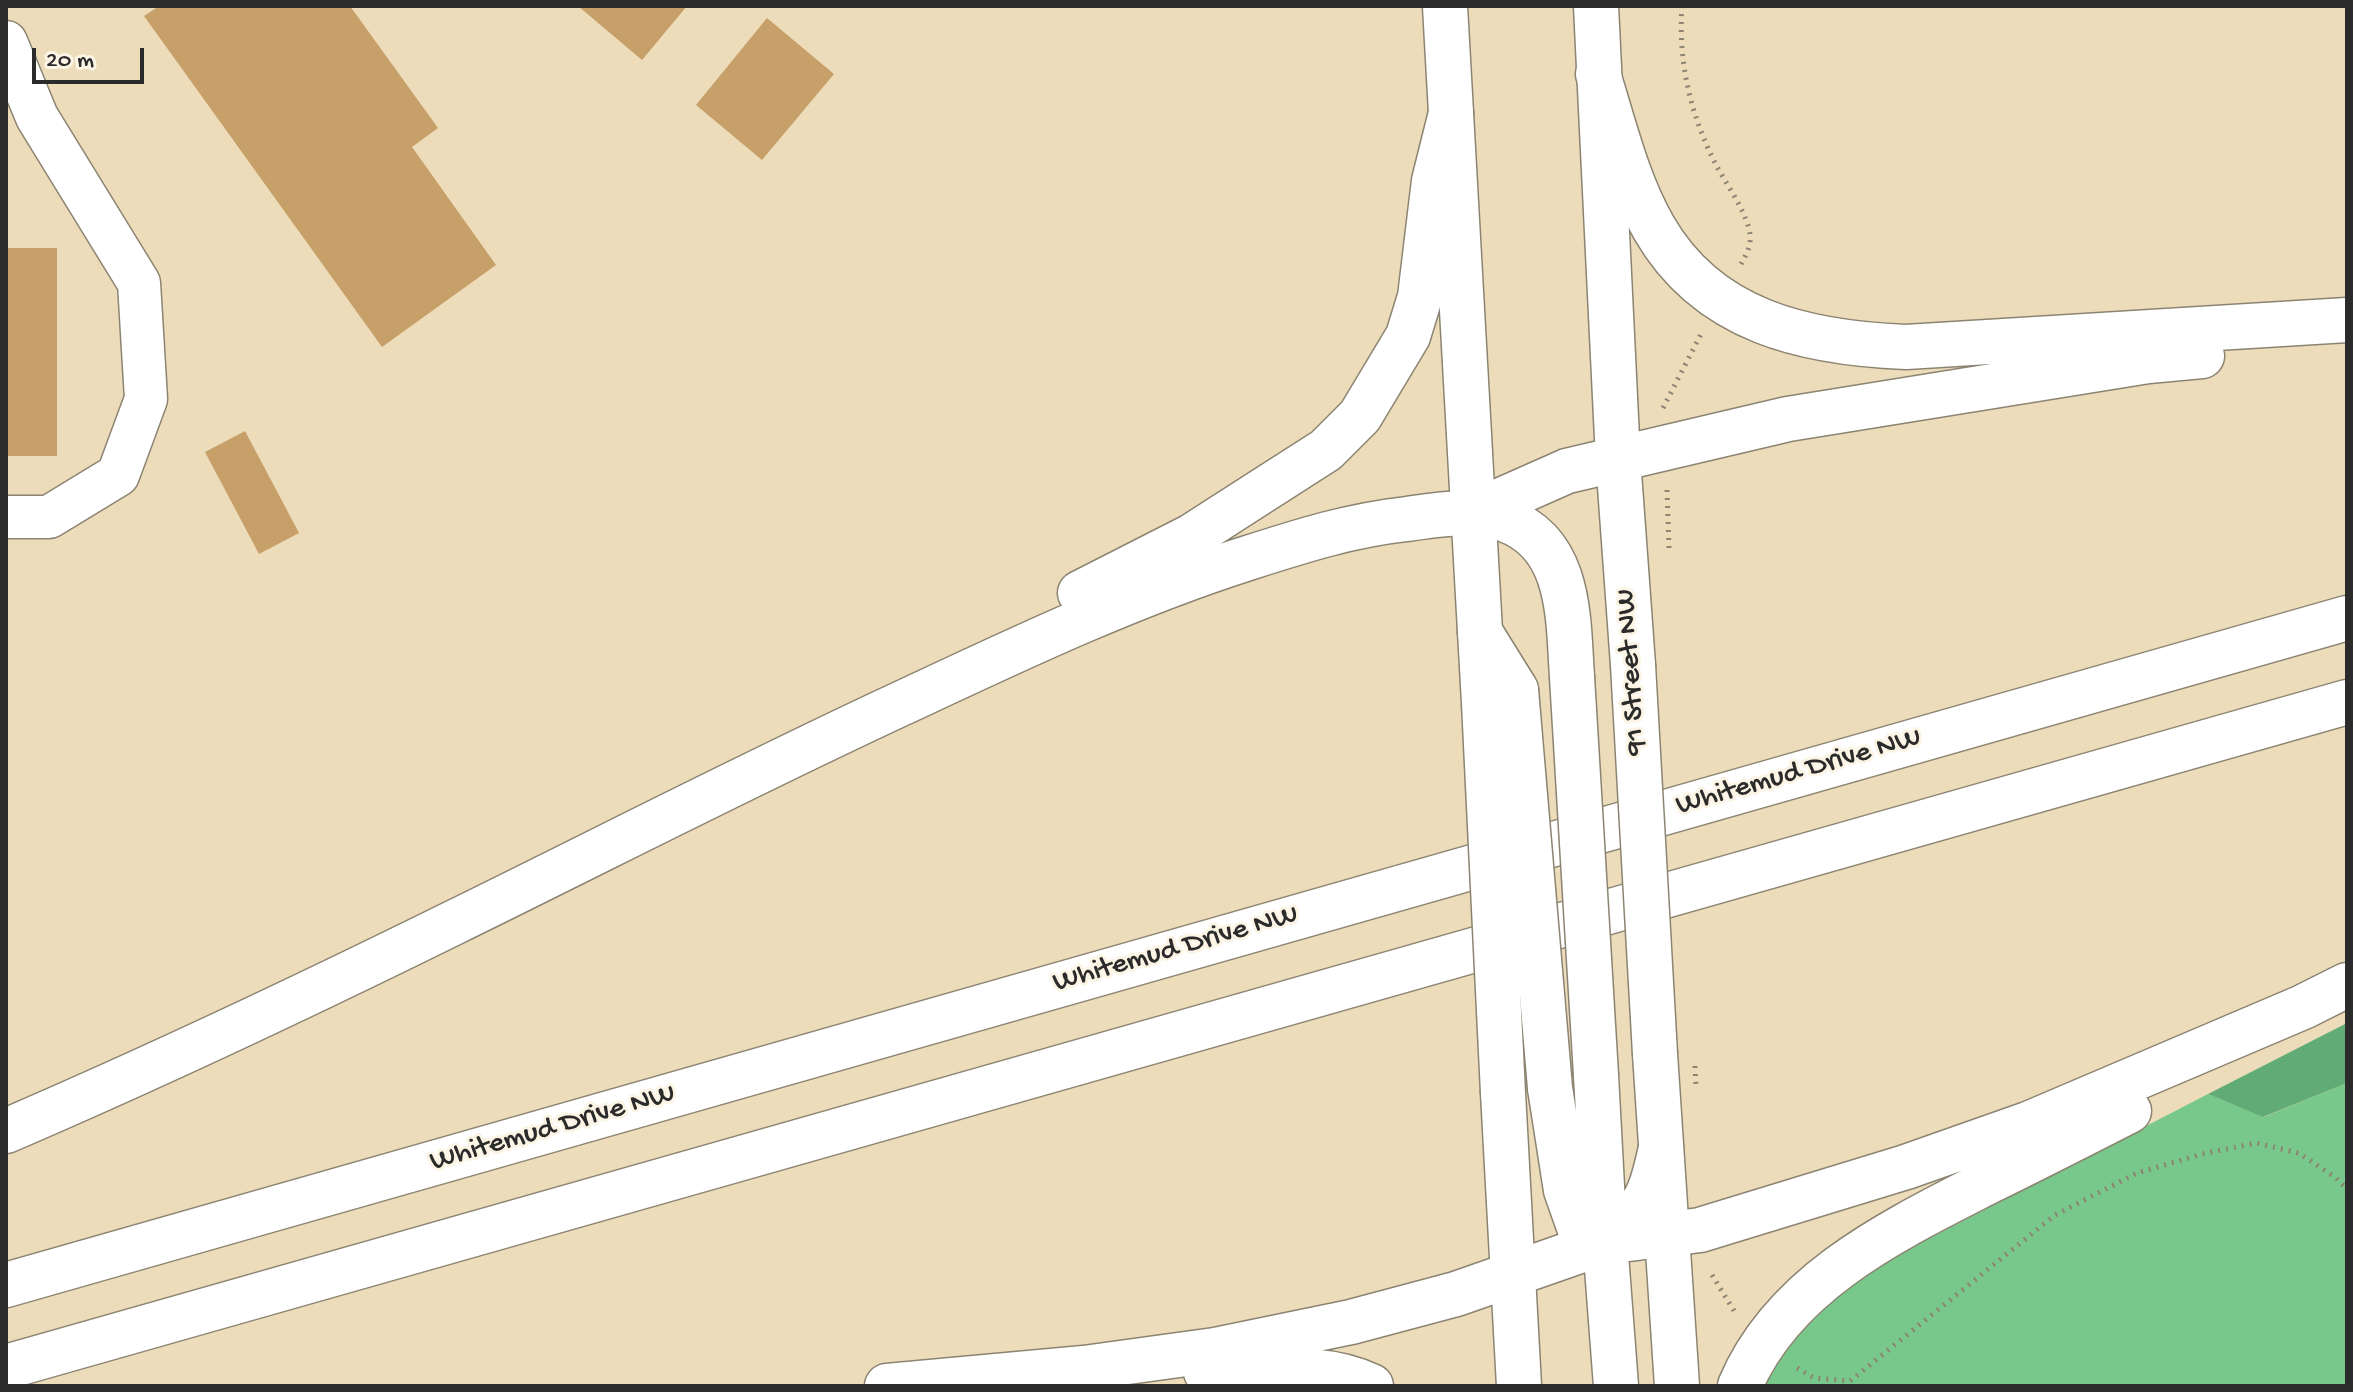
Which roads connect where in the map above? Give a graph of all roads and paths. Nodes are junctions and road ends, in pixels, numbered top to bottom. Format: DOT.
graph roads {
  1 [pos="1445,6"];
  2 [pos="1596,6"];
  3 [pos="1682,6"];
  4 [pos="6,42"];
  5 [pos="1598,74"];
  6 [pos="1451,113"];
  7 [pos="22,124"];
  8 [pos="1748,251"];
  9 [pos="2347,320"];
  10 [pos="2347,344"];
  11 [pos="1618,459"];
  12 [pos="1472,513"];
  13 [pos="6,517"];
  14 [pos="2347,618"];
  15 [pos="1500,696"];
  16 [pos="2347,702"];
  17 [pos="649,825"];
  18 [pos="2347,985"];
  19 [pos="2303,1007"];
  20 [pos="6,1131"];
  21 [pos="1661,1148"];
  22 [pos="2347,1189"];
  23 [pos="1684,1232"];
  24 [pos="1605,1242"];
  25 [pos="1515,1275"];
  26 [pos="6,1285"];
  27 [pos="1763,1344"];
  28 [pos="6,1367"];
  29 [pos="1084,1368"];
  30 [pos="887,1386"];
  31 [pos="1371,1386"];
  32 [pos="1519,1386"];
  33 [pos="1616,1386"];
  34 [pos="1677,1386"];
  35 [pos="1740,1386"];
  1 -- 6 [label="main road"];
  2 -- 5 [label="main road, 91 Street NW"];
  3 -- 8 [label="path"];
  4 -- 7 [label="lane"];
  5 -- 9 [label="main road"];
  5 -- 11 [label="main road, 91 Street NW"];
  6 -- 12 [label="main road"];
  6 -- 17 [label="main road"];
  7 -- 13 [label="lane"];
  10 -- 11 [label="main road"];
  11 -- 12 [label="main road"];
  11 -- 21 [label="main road, 91 Street NW, bridge"];
  12 -- 15 [label="main road"];
  12 -- 17 [label="main road"];
  12 -- 24 [label="main road, bridge"];
  14 -- 26 [label="main road, Whitemud Drive NW"];
  15 -- 24 [label="main road, bridge"];
  15 -- 25 [label="main road, bridge"];
  16 -- 28 [label="main road"];
  17 -- 20 [label="main road"];
  18 -- 19 [label="main road"];
  19 -- 23 [label="main road"];
  19 -- 27 [label="main road"];
  21 -- 23 [label="main road, 91 Street NW"];
  21 -- 24 [label="main road"];
  22 -- 27 [label="path"];
  23 -- 24 [label="main road"];
  23 -- 27 [label="path"];
  23 -- 34 [label="main road, 91 Street NW"];
  24 -- 25 [label="main road"];
  24 -- 33 [label="main road"];
  25 -- 29 [label="main road"];
  25 -- 32 [label="main road"];
  27 -- 35 [label="main road"];
  29 -- 30 [label="main road"];
  29 -- 31 [label="main road"];
}
